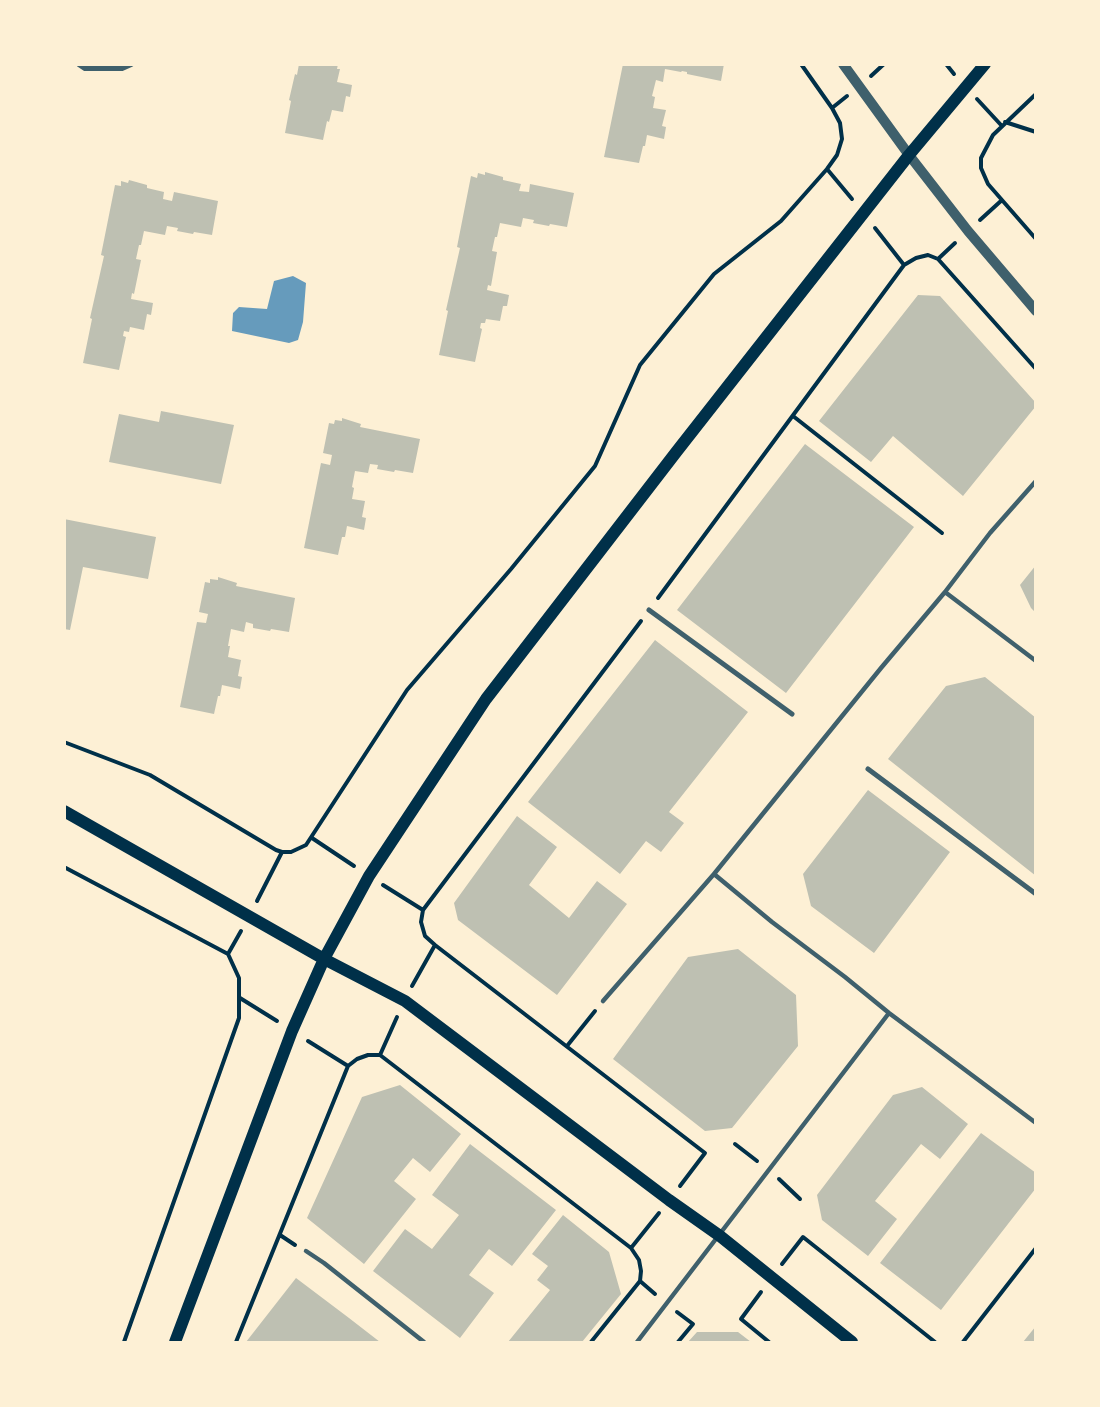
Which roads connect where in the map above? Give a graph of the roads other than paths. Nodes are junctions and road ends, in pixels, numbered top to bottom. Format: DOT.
graph roads {
  1 [pos="79,64"];
  2 [pos="131,64"];
  3 [pos="843,64"];
  4 [pos="985,64"];
  5 [pos="909,155"];
  6 [pos="1035,311"];
  7 [pos="1035,481"];
  8 [pos="945,592"];
  9 [pos="649,610"];
  10 [pos="1035,661"];
  11 [pos="792,714"];
  12 [pos="868,769"];
  13 [pos="64,811"];
  14 [pos="714,874"];
  15 [pos="1035,894"];
  16 [pos="324,959"];
  17 [pos="603,1001"];
  18 [pos="890,1013"];
  19 [pos="1035,1123"];
  20 [pos="720,1236"];
  21 [pos="306,1251"];
  22 [pos="175,1342"];
  23 [pos="424,1342"];
  24 [pos="637,1342"];
  25 [pos="852,1342"];
  1 -- 2 [label="street"];
  3 -- 5 [label="street"];
  4 -- 5 [label="main road"];
  5 -- 6 [label="street"];
  5 -- 16 [label="main road"];
  7 -- 8 [label="lane"];
  8 -- 10 [label="lane"];
  8 -- 14 [label="lane"];
  9 -- 11 [label="street"];
  12 -- 15 [label="street"];
  13 -- 16 [label="main road"];
  14 -- 17 [label="lane"];
  14 -- 18 [label="lane"];
  16 -- 20 [label="main road"];
  16 -- 22 [label="main road"];
  18 -- 19 [label="lane"];
  18 -- 20 [label="lane"];
  20 -- 24 [label="lane"];
  20 -- 25 [label="main road"];
  21 -- 23 [label="lane"];
}
